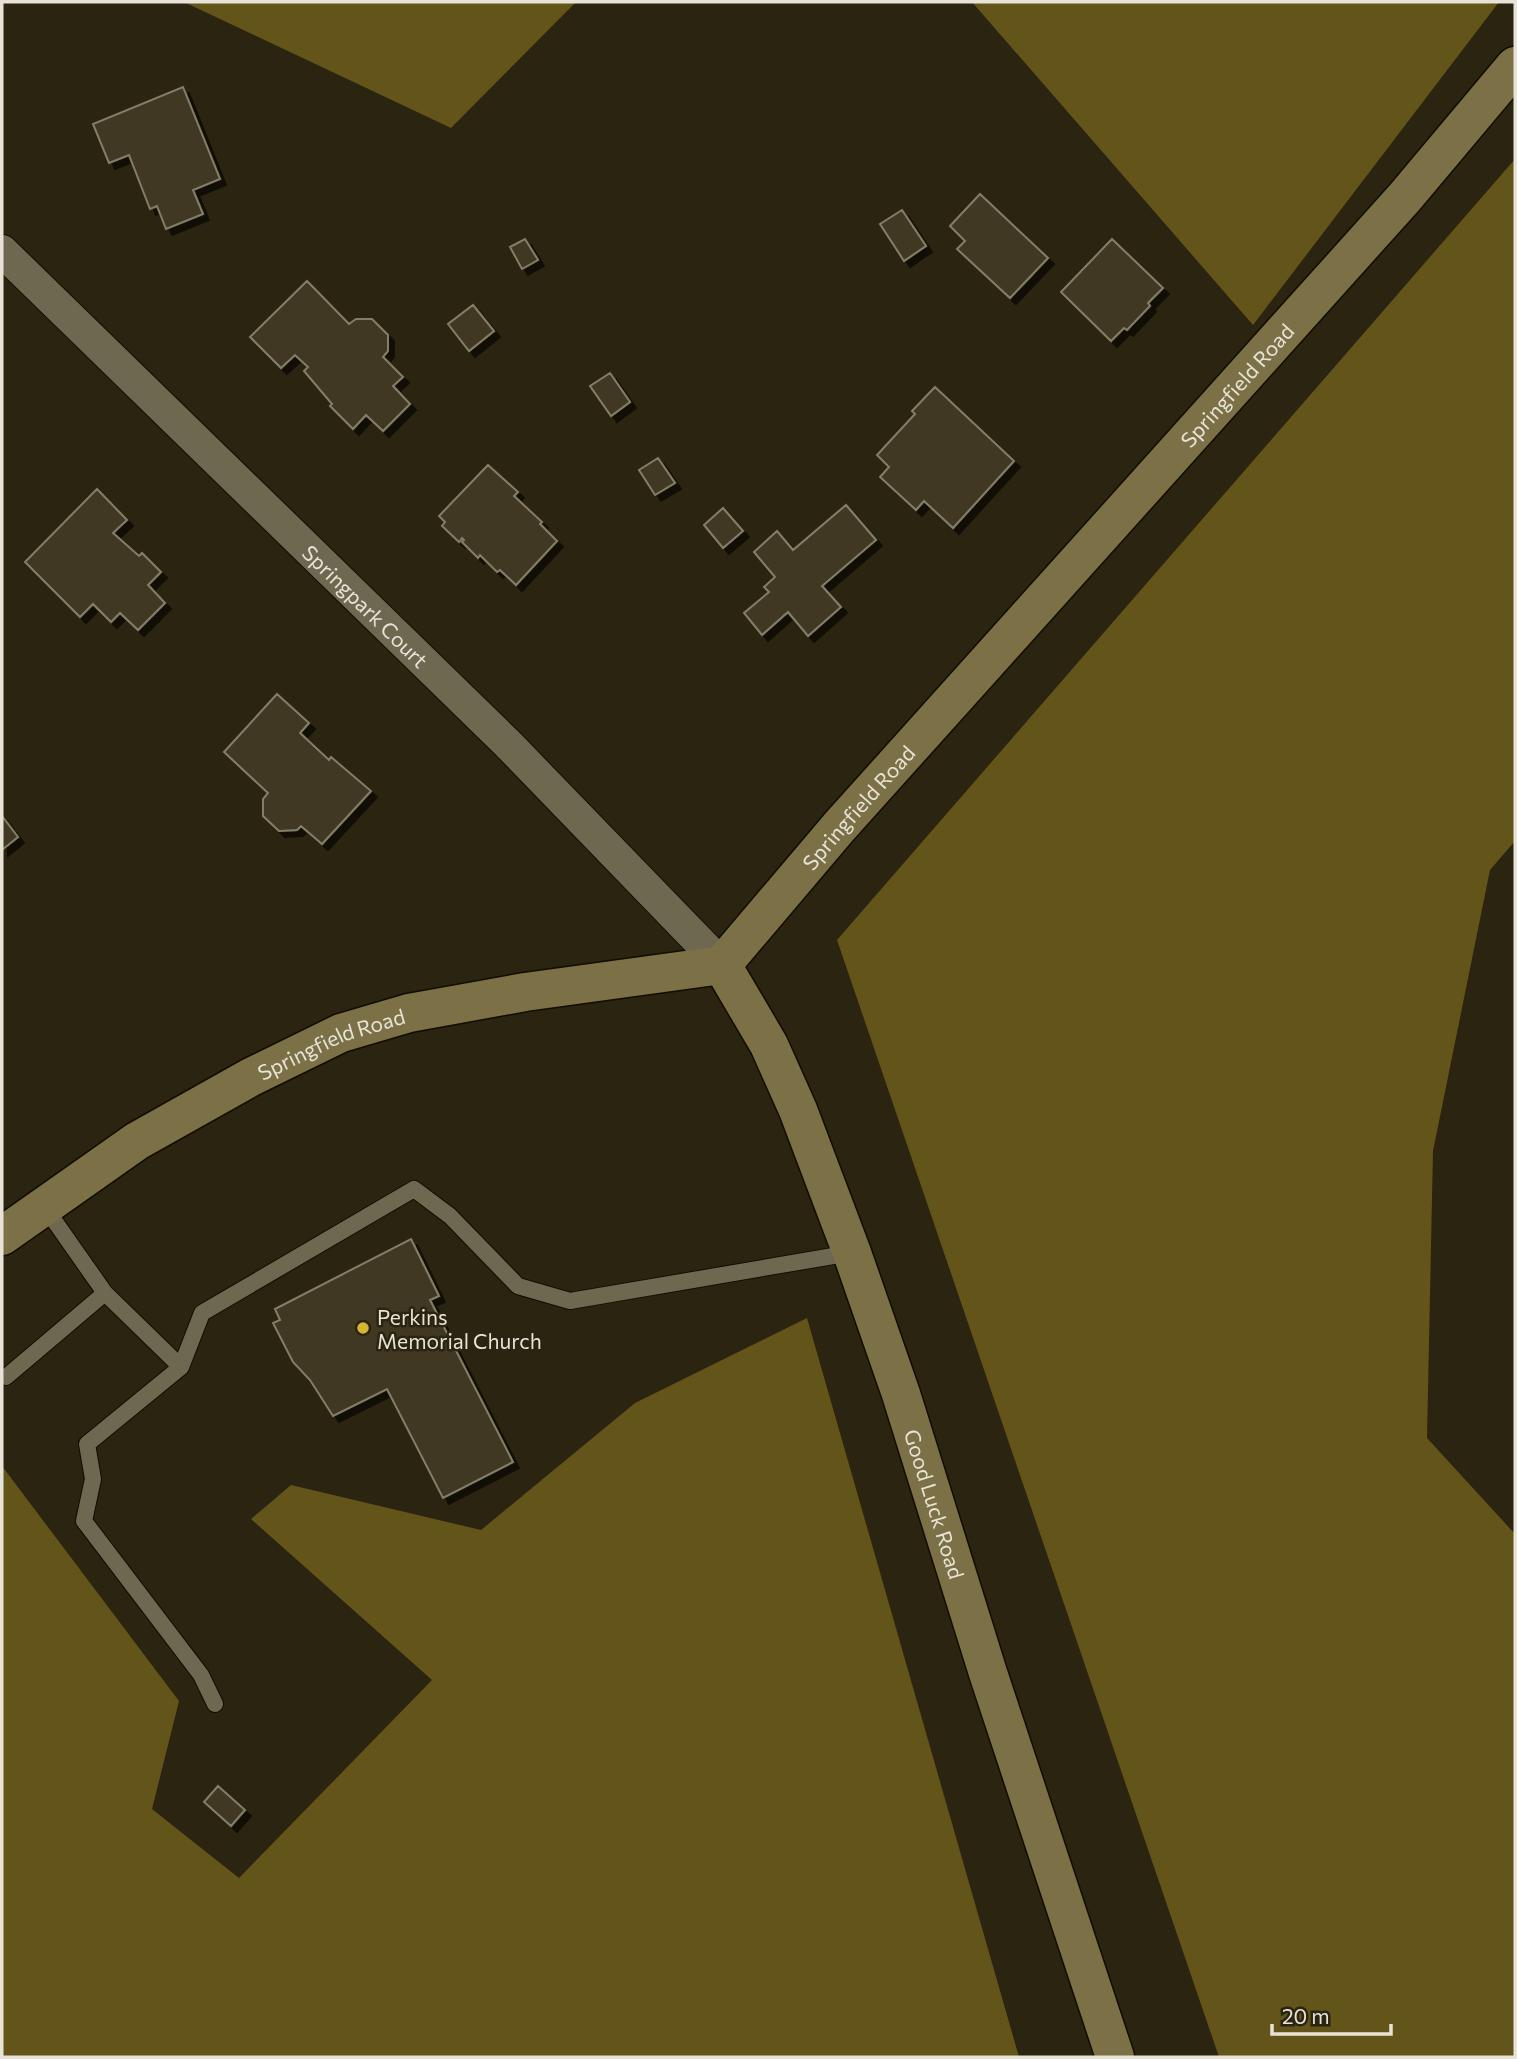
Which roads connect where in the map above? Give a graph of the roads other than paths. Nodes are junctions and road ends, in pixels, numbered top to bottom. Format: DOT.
graph roads {
  1 [pos="1515,66"];
  2 [pos="2,251"];
  3 [pos="722,965"];
  4 [pos="44,1206"];
  5 [pos="2,1236"];
  6 [pos="852,1253"];
  7 [pos="104,1293"];
  8 [pos="181,1367"];
  9 [pos="6,1377"];
  10 [pos="215,1703"];
  11 [pos="1115,2057"];
  1 -- 3 [label="street, Springfield Road"];
  2 -- 3 [label="street, Springpark Court"];
  3 -- 4 [label="street, Springfield Road"];
  3 -- 6 [label="street, Good Luck Road"];
  4 -- 5 [label="street, Springfield Road"];
  4 -- 7 [label="lane"];
  6 -- 8 [label="lane"];
  6 -- 11 [label="street, Good Luck Road"];
  7 -- 8 [label="lane"];
  7 -- 9 [label="lane"];
  8 -- 10 [label="lane"];
}
